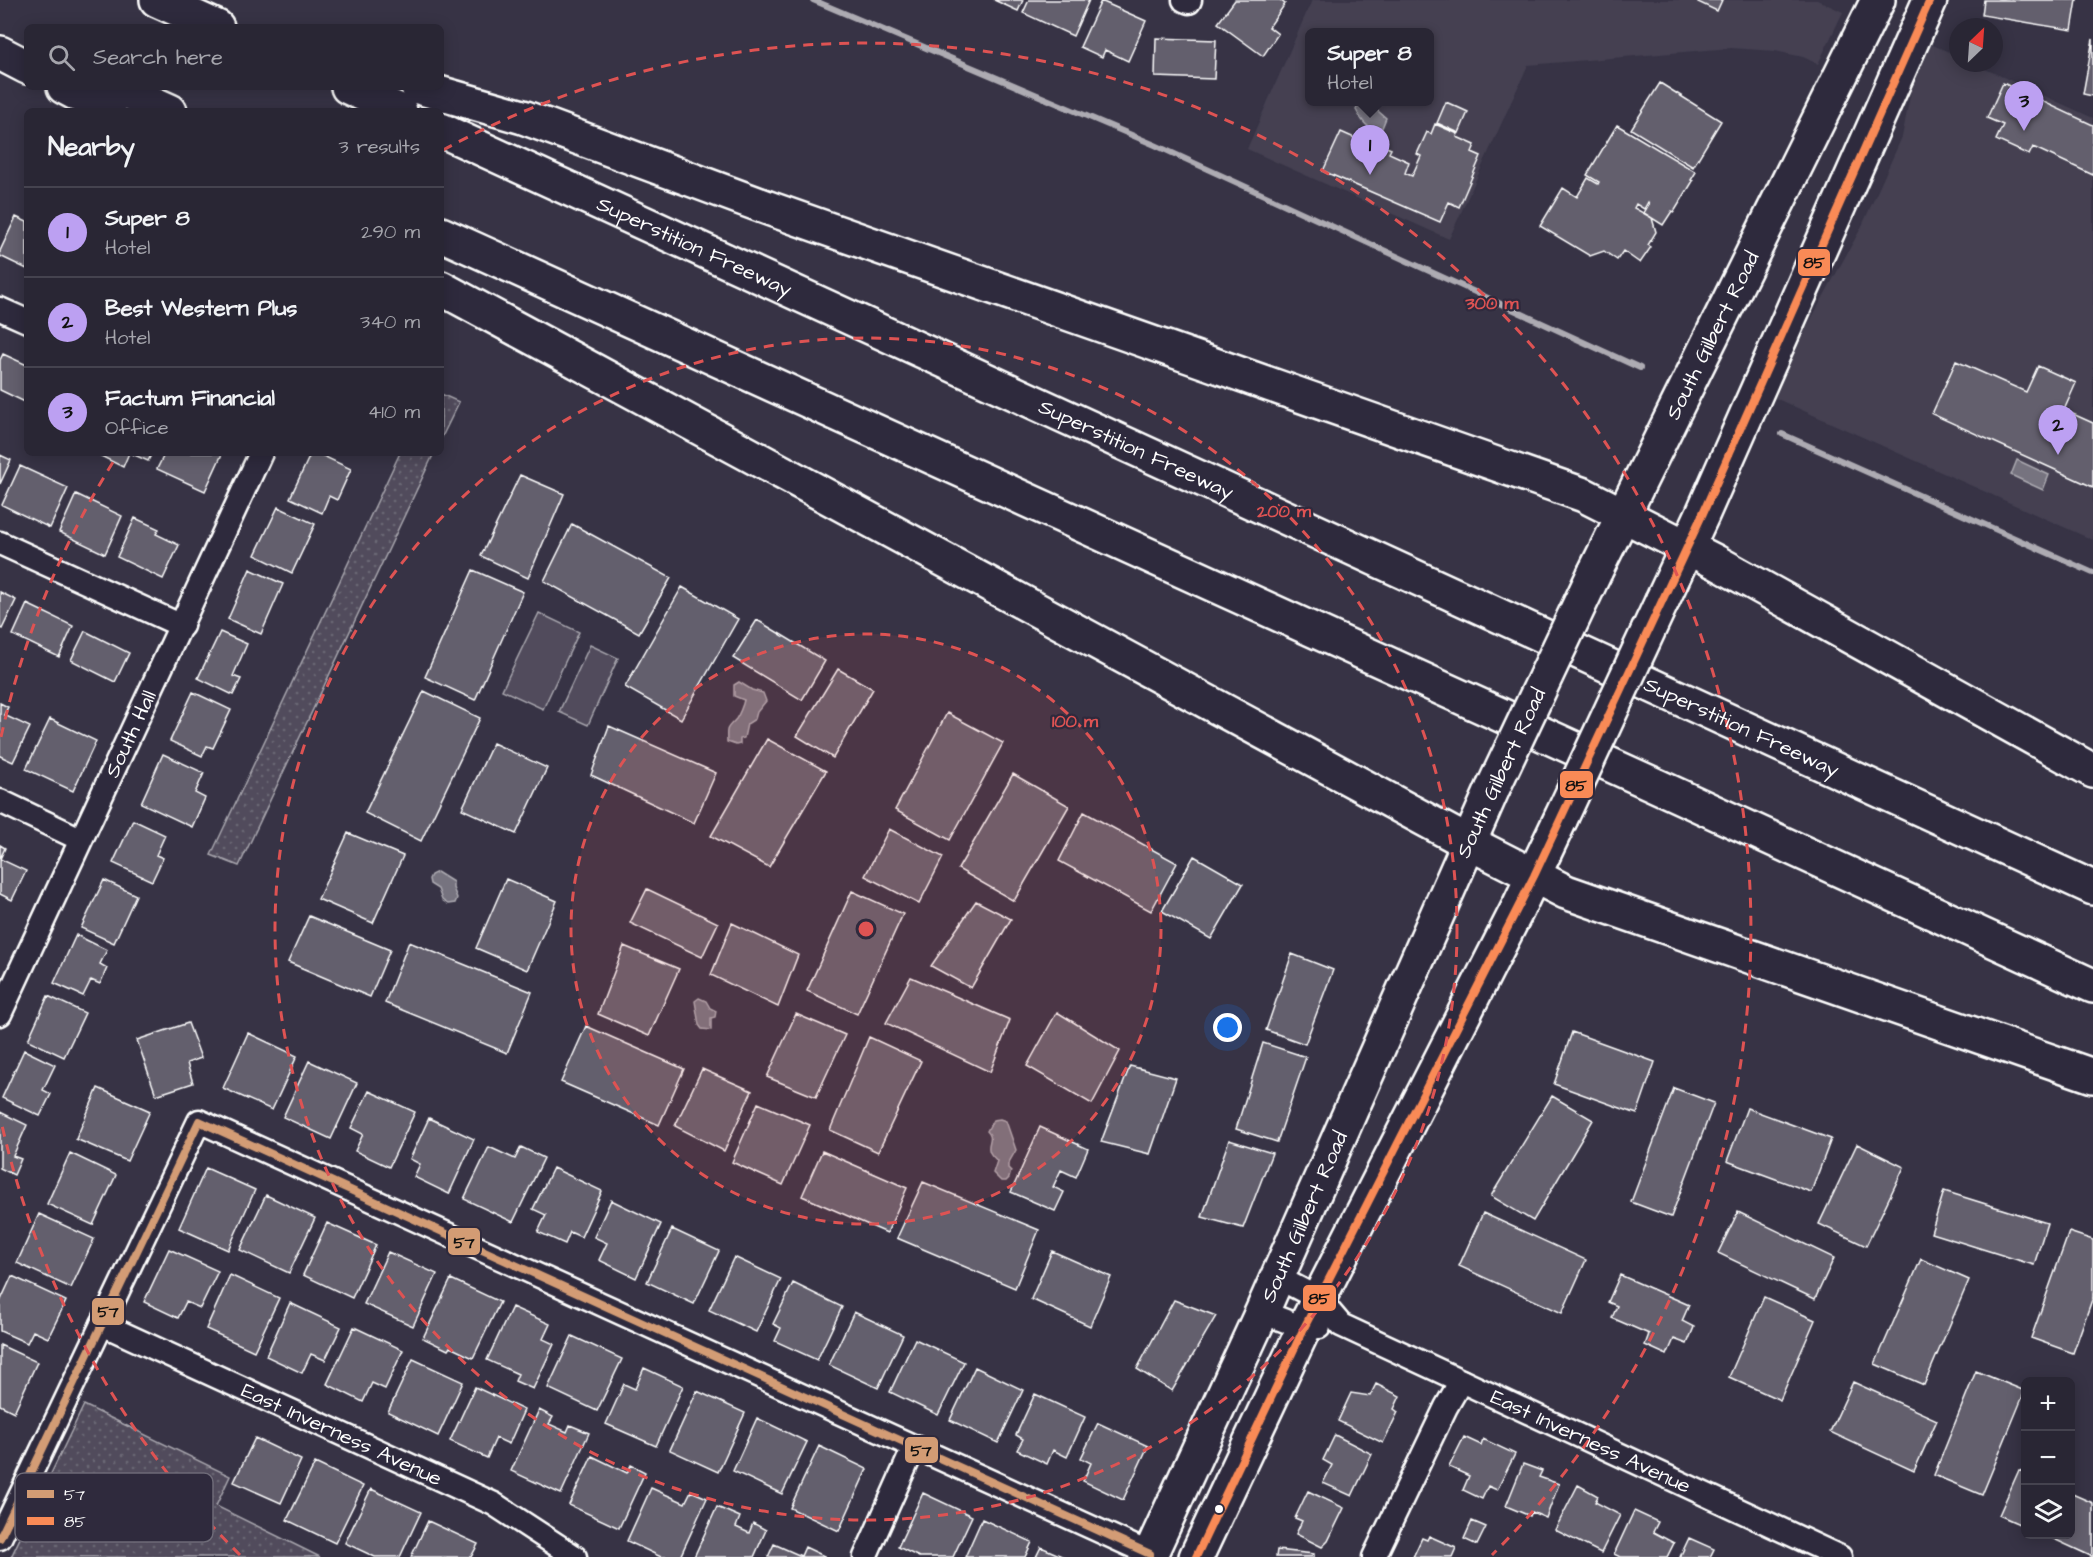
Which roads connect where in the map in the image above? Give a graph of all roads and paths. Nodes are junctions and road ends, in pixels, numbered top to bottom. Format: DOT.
graph roads {
  1 [pos="157,0"];
  2 [pos="1878,0"];
  3 [pos="1930,0"];
  4 [pos="210,24"];
  5 [pos="0,34"];
  6 [pos="24,45"];
  7 [pos="0,53"];
  8 [pos="24,65"];
  9 [pos="70,90"];
  10 [pos="124,90"];
  11 [pos="354,90"];
  12 [pos="428,90"];
  13 [pos="103,108"];
  14 [pos="163,108"];
  15 [pos="394,108"];
  16 [pos="444,131"];
  17 [pos="444,235"];
  18 [pos="444,290"];
  19 [pos="0,309"];
  20 [pos="24,320"];
  21 [pos="260,456"];
  22 [pos="1623,515"];
  23 [pos="0,543"];
  24 [pos="1687,547"];
  25 [pos="182,626"];
  26 [pos="2093,771"];
  27 [pos="0,801"];
  28 [pos="80,839"];
  29 [pos="1468,842"];
  30 [pos="1534,876"];
  31 [pos="2093,888"];
  32 [pos="2093,986"];
  33 [pos="0,1014"];
  34 [pos="2093,1076"];
  35 [pos="1277,1277"];
  36 [pos="1319,1299"];
  37 [pos="1262,1312"];
  38 [pos="102,1324"];
  39 [pos="1341,1325"];
  40 [pos="1304,1328"];
  41 [pos="1461,1381"];
  42 [pos="914,1447"];
  43 [pos="31,1473"];
  44 [pos="15,1507"];
  45 [pos="0,1538"];
  46 [pos="1149,1556"];
  47 [pos="575,1557"];
  48 [pos="865,1557"];
  49 [pos="1196,1557"];
  50 [pos="1374,1557"];
  51 [pos="1840,1557"];
  1 -- 4 [label="main road"];
  2 -- 22 [label="main road, South Gilbert Road"];
  3 -- 24 [label="main road"];
  5 -- 6 [label="main road"];
  7 -- 8 [label="main road"];
  9 -- 13 [label="main road"];
  10 -- 14 [label="main road"];
  11 -- 15 [label="main road"];
  12 -- 22 [label="main road"];
  16 -- 31 [label="main road, Superstition Freeway"];
  17 -- 32 [label="main road"];
  18 -- 29 [label="main road"];
  19 -- 20 [label="street"];
  21 -- 25 [label="street, South Hall"];
  22 -- 24 [label="main road"];
  22 -- 29 [label="main road, South Gilbert Road, bridge"];
  23 -- 25 [label="street"];
  24 -- 26 [label="main road"];
  24 -- 30 [label="main road, bridge"];
  25 -- 28 [label="street, South Hall"];
  27 -- 28 [label="street"];
  28 -- 33 [label="street, South Hall"];
  29 -- 30 [label="main road"];
  29 -- 35 [label="main road, South Gilbert Road"];
  30 -- 34 [label="main road"];
  30 -- 36 [label="main road"];
  35 -- 36 [label="street, East Inverness Avenue"];
  35 -- 37 [label="main road, South Gilbert Road"];
  36 -- 39 [label="street, East Inverness Avenue"];
  36 -- 40 [label="main road"];
  37 -- 40 [label="street, East Inverness Avenue"];
  37 -- 46 [label="main road, South Gilbert Road"];
  38 -- 42 [label="street"];
  38 -- 43 [label="street"];
  38 -- 47 [label="street, East Inverness Avenue"];
  39 -- 40 [label="street, East Inverness Avenue"];
  39 -- 41 [label="street, East Inverness Avenue"];
  40 -- 49 [label="main road"];
  41 -- 50 [label="street"];
  41 -- 51 [label="street, East Inverness Avenue"];
  42 -- 46 [label="street"];
  42 -- 48 [label="street"];
  44 -- 45 [label="street"];
}
